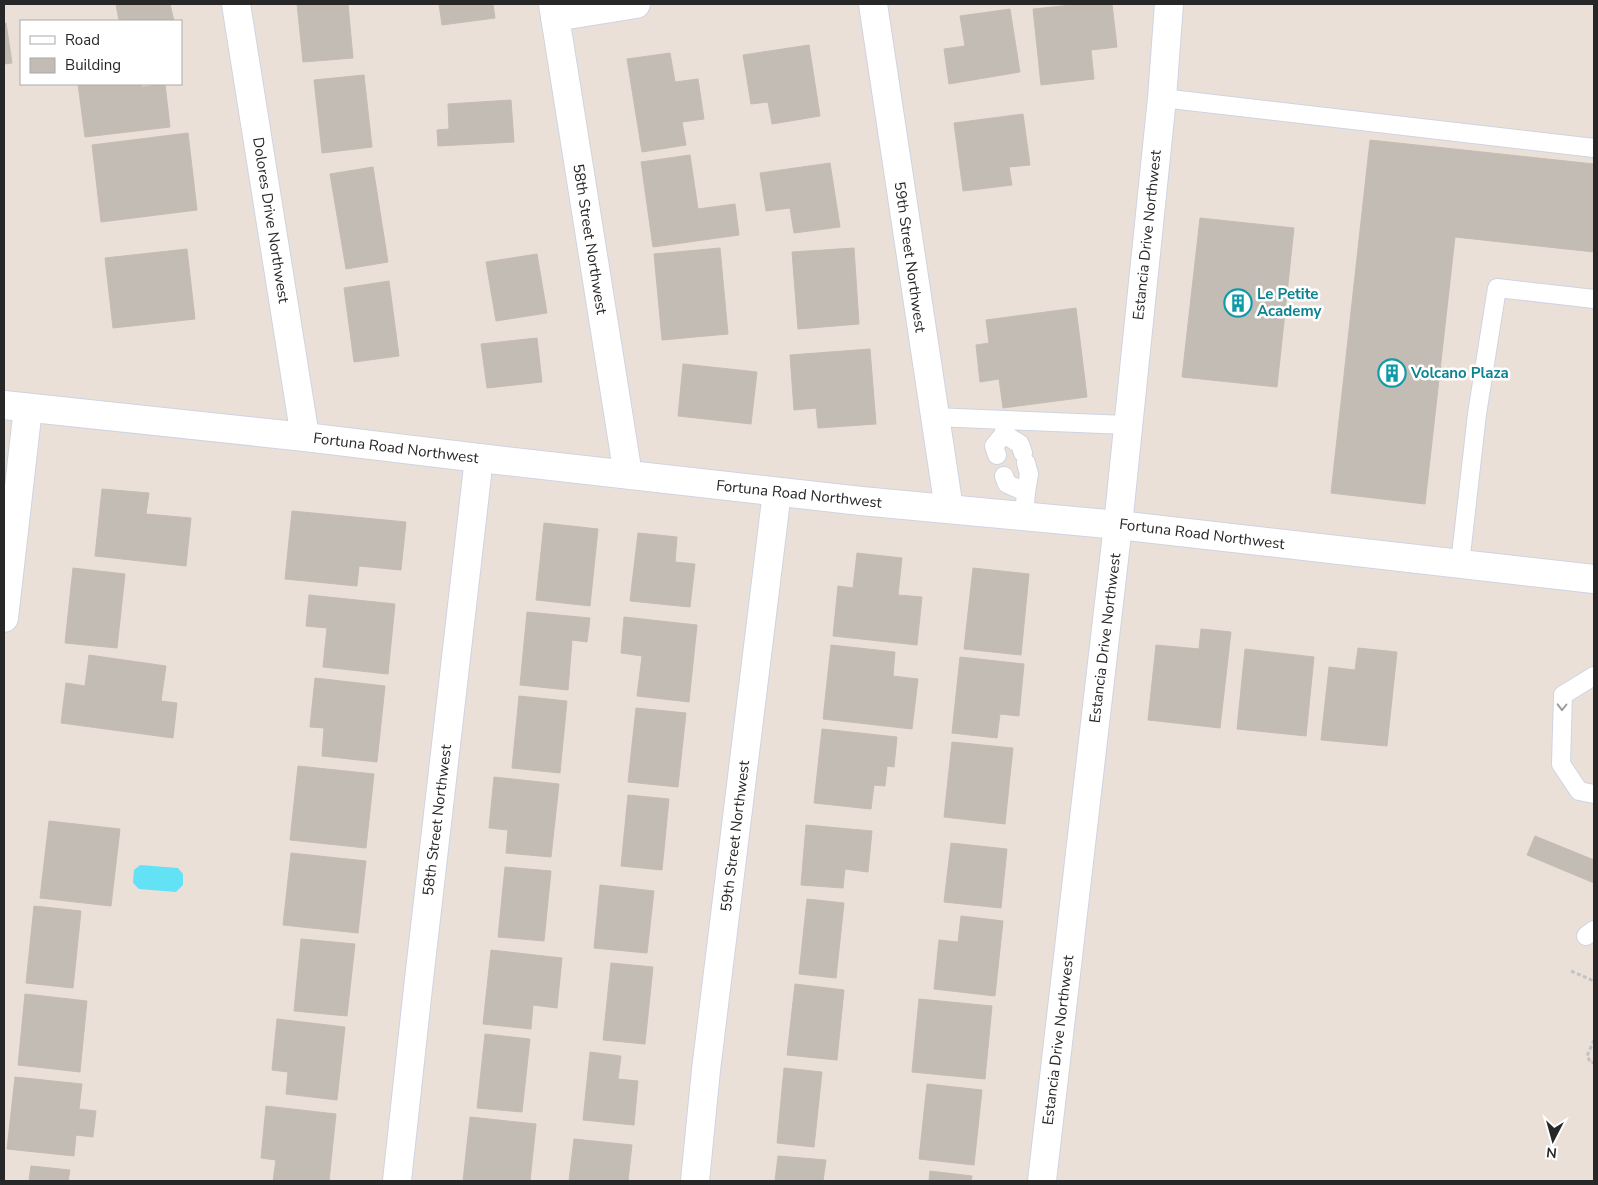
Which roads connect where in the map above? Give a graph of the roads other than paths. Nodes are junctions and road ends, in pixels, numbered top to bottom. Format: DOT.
graph roads {
  1 [pos="236,4"];
  2 [pos="636,4"];
  3 [pos="873,4"];
  4 [pos="1169,4"];
  5 [pos="554,11"];
  6 [pos="1162,98"];
  7 [pos="1594,148"];
  8 [pos="1594,299"];
  9 [pos="16,407"];
  10 [pos="934,417"];
  11 [pos="1128,425"];
  12 [pos="1004,427"];
  13 [pos="305,437"];
  14 [pos="997,455"];
  15 [pos="479,458"];
  16 [pos="628,475"];
  17 [pos="1004,476"];
  18 [pos="777,492"];
  19 [pos="1025,504"];
  20 [pos="949,509"];
  21 [pos="1118,524"];
  22 [pos="1460,564"];
  23 [pos="1594,579"];
  24 [pos="4,618"];
  25 [pos="1594,676"];
  26 [pos="1594,794"];
  27 [pos="398,1181"];
  28 [pos="695,1181"];
  29 [pos="1042,1181"];
  1 -- 13 [label="street, Dolores Drive Northwest"];
  2 -- 5 [label="street"];
  3 -- 10 [label="street, 59th Street Northwest"];
  4 -- 6 [label="street, Estancia Drive Northwest"];
  5 -- 16 [label="street, 58th Street Northwest"];
  6 -- 7 [label="lane"];
  6 -- 11 [label="street, Estancia Drive Northwest"];
  8 -- 22 [label="lane"];
  9 -- 13 [label="street, Fortuna Road Northwest"];
  9 -- 24 [label="street"];
  10 -- 12 [label="lane"];
  10 -- 20 [label="street, 59th Street Northwest"];
  11 -- 12 [label="lane"];
  11 -- 21 [label="street, Estancia Drive Northwest"];
  12 -- 14 [label="lane"];
  12 -- 19 [label="lane"];
  13 -- 15 [label="street, Fortuna Road Northwest"];
  15 -- 16 [label="street, Fortuna Road Northwest"];
  15 -- 27 [label="street, 58th Street Northwest"];
  16 -- 18 [label="street, Fortuna Road Northwest"];
  17 -- 19 [label="lane"];
  18 -- 20 [label="street, Fortuna Road Northwest"];
  18 -- 28 [label="street, 59th Street Northwest"];
  19 -- 20 [label="street, Fortuna Road Northwest"];
  19 -- 21 [label="street, Fortuna Road Northwest"];
  21 -- 22 [label="street, Fortuna Road Northwest"];
  21 -- 29 [label="street, Estancia Drive Northwest"];
  22 -- 23 [label="street, Fortuna Road Northwest"];
  25 -- 26 [label="lane, one-way"];
}
